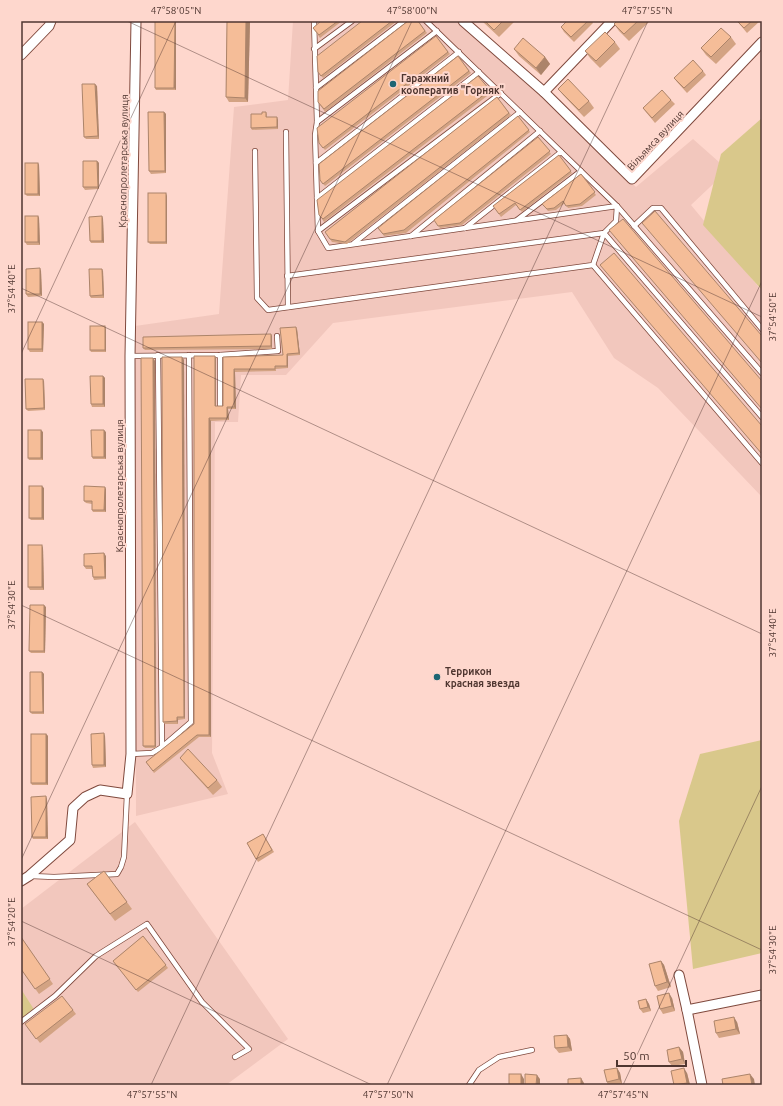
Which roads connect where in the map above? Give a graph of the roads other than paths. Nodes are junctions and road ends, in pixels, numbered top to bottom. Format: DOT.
graph roads {
  1 [pos="51,21"];
  2 [pos="136,21"];
  3 [pos="314,21"];
  4 [pos="352,21"];
  5 [pos="404,21"];
  6 [pos="426,21"];
  7 [pos="463,21"];
  8 [pos="612,21"];
  9 [pos="437,31"];
  10 [pos="762,42"];
  11 [pos="314,49"];
  12 [pos="459,52"];
  13 [pos="21,55"];
  14 [pos="479,72"];
  15 [pos="316,88"];
  16 [pos="544,92"];
  17 [pos="501,94"];
  18 [pos="520,112"];
  19 [pos="317,122"];
  20 [pos="286,132"];
  21 [pos="540,132"];
  22 [pos="255,151"];
  23 [pos="561,152"];
  24 [pos="316,163"];
  25 [pos="581,171"];
  26 [pos="317,198"];
  27 [pos="617,206"];
  28 [pos="517,220"];
  29 [pos="634,226"];
  30 [pos="465,228"];
  31 [pos="318,231"];
  32 [pos="604,233"];
  33 [pos="411,236"];
  34 [pos="352,244"];
  35 [pos="593,265"];
  36 [pos="287,276"];
  37 [pos="288,308"];
  38 [pos="762,329"];
  39 [pos="276,336"];
  40 [pos="158,355"];
  41 [pos="189,355"];
  42 [pos="220,355"];
  43 [pos="130,356"];
  44 [pos="762,373"];
  45 [pos="220,405"];
  46 [pos="762,417"];
  47 [pos="762,463"];
  48 [pos="162,747"];
  49 [pos="131,754"];
  50 [pos="127,794"];
  51 [pos="25,879"];
  52 [pos="679,975"];
  53 [pos="762,995"];
  54 [pos="687,1010"];
  55 [pos="21,1022"];
  56 [pos="532,1050"];
  57 [pos="235,1057"];
  58 [pos="469,1085"];
  59 [pos="702,1085"];
  1 -- 13 [label="street"];
  2 -- 43 [label="street, Краснопролетарська вулиця"];
  3 -- 11 [label="lane"];
  4 -- 11 [label="lane"];
  5 -- 15 [label="lane"];
  6 -- 9 [label="lane"];
  7 -- 16 [label="street, Вільямса вулиця"];
  8 -- 16 [label="street"];
  9 -- 12 [label="lane"];
  9 -- 19 [label="lane"];
  10 -- 16 [label="street, Вільямса вулиця"];
  11 -- 15 [label="lane"];
  12 -- 14 [label="lane"];
  12 -- 24 [label="lane"];
  14 -- 17 [label="lane"];
  14 -- 26 [label="lane"];
  15 -- 19 [label="lane"];
  17 -- 18 [label="lane"];
  17 -- 31 [label="lane"];
  18 -- 21 [label="lane"];
  18 -- 34 [label="lane"];
  19 -- 24 [label="lane"];
  20 -- 36 [label="lane"];
  21 -- 23 [label="lane"];
  21 -- 33 [label="lane"];
  22 -- 37 [label="lane"];
  23 -- 25 [label="lane"];
  23 -- 30 [label="lane"];
  24 -- 26 [label="lane"];
  25 -- 27 [label="lane"];
  25 -- 28 [label="lane"];
  26 -- 31 [label="lane"];
  27 -- 28 [label="lane"];
  27 -- 29 [label="lane"];
  27 -- 32 [label="lane"];
  28 -- 30 [label="lane"];
  29 -- 38 [label="lane"];
  29 -- 44 [label="lane"];
  30 -- 33 [label="lane"];
  31 -- 34 [label="lane"];
  32 -- 35 [label="lane"];
  32 -- 36 [label="lane"];
  32 -- 46 [label="lane"];
  33 -- 34 [label="lane"];
  35 -- 37 [label="lane"];
  35 -- 47 [label="lane"];
  36 -- 37 [label="lane"];
  39 -- 42 [label="lane"];
  40 -- 41 [label="lane"];
  40 -- 43 [label="lane"];
  40 -- 48 [label="lane"];
  41 -- 42 [label="lane"];
  41 -- 48 [label="lane"];
  42 -- 45 [label="lane"];
  43 -- 49 [label="street, Краснопролетарська вулиця"];
  48 -- 49 [label="lane"];
  49 -- 50 [label="street, Краснопролетарська вулиця"];
  50 -- 51 [label="street"];
  50 -- 51 [label="lane"];
  52 -- 54 [label="street"];
  53 -- 54 [label="street"];
  54 -- 59 [label="street"];
  55 -- 57 [label="lane"];
  56 -- 58 [label="lane"];
}
